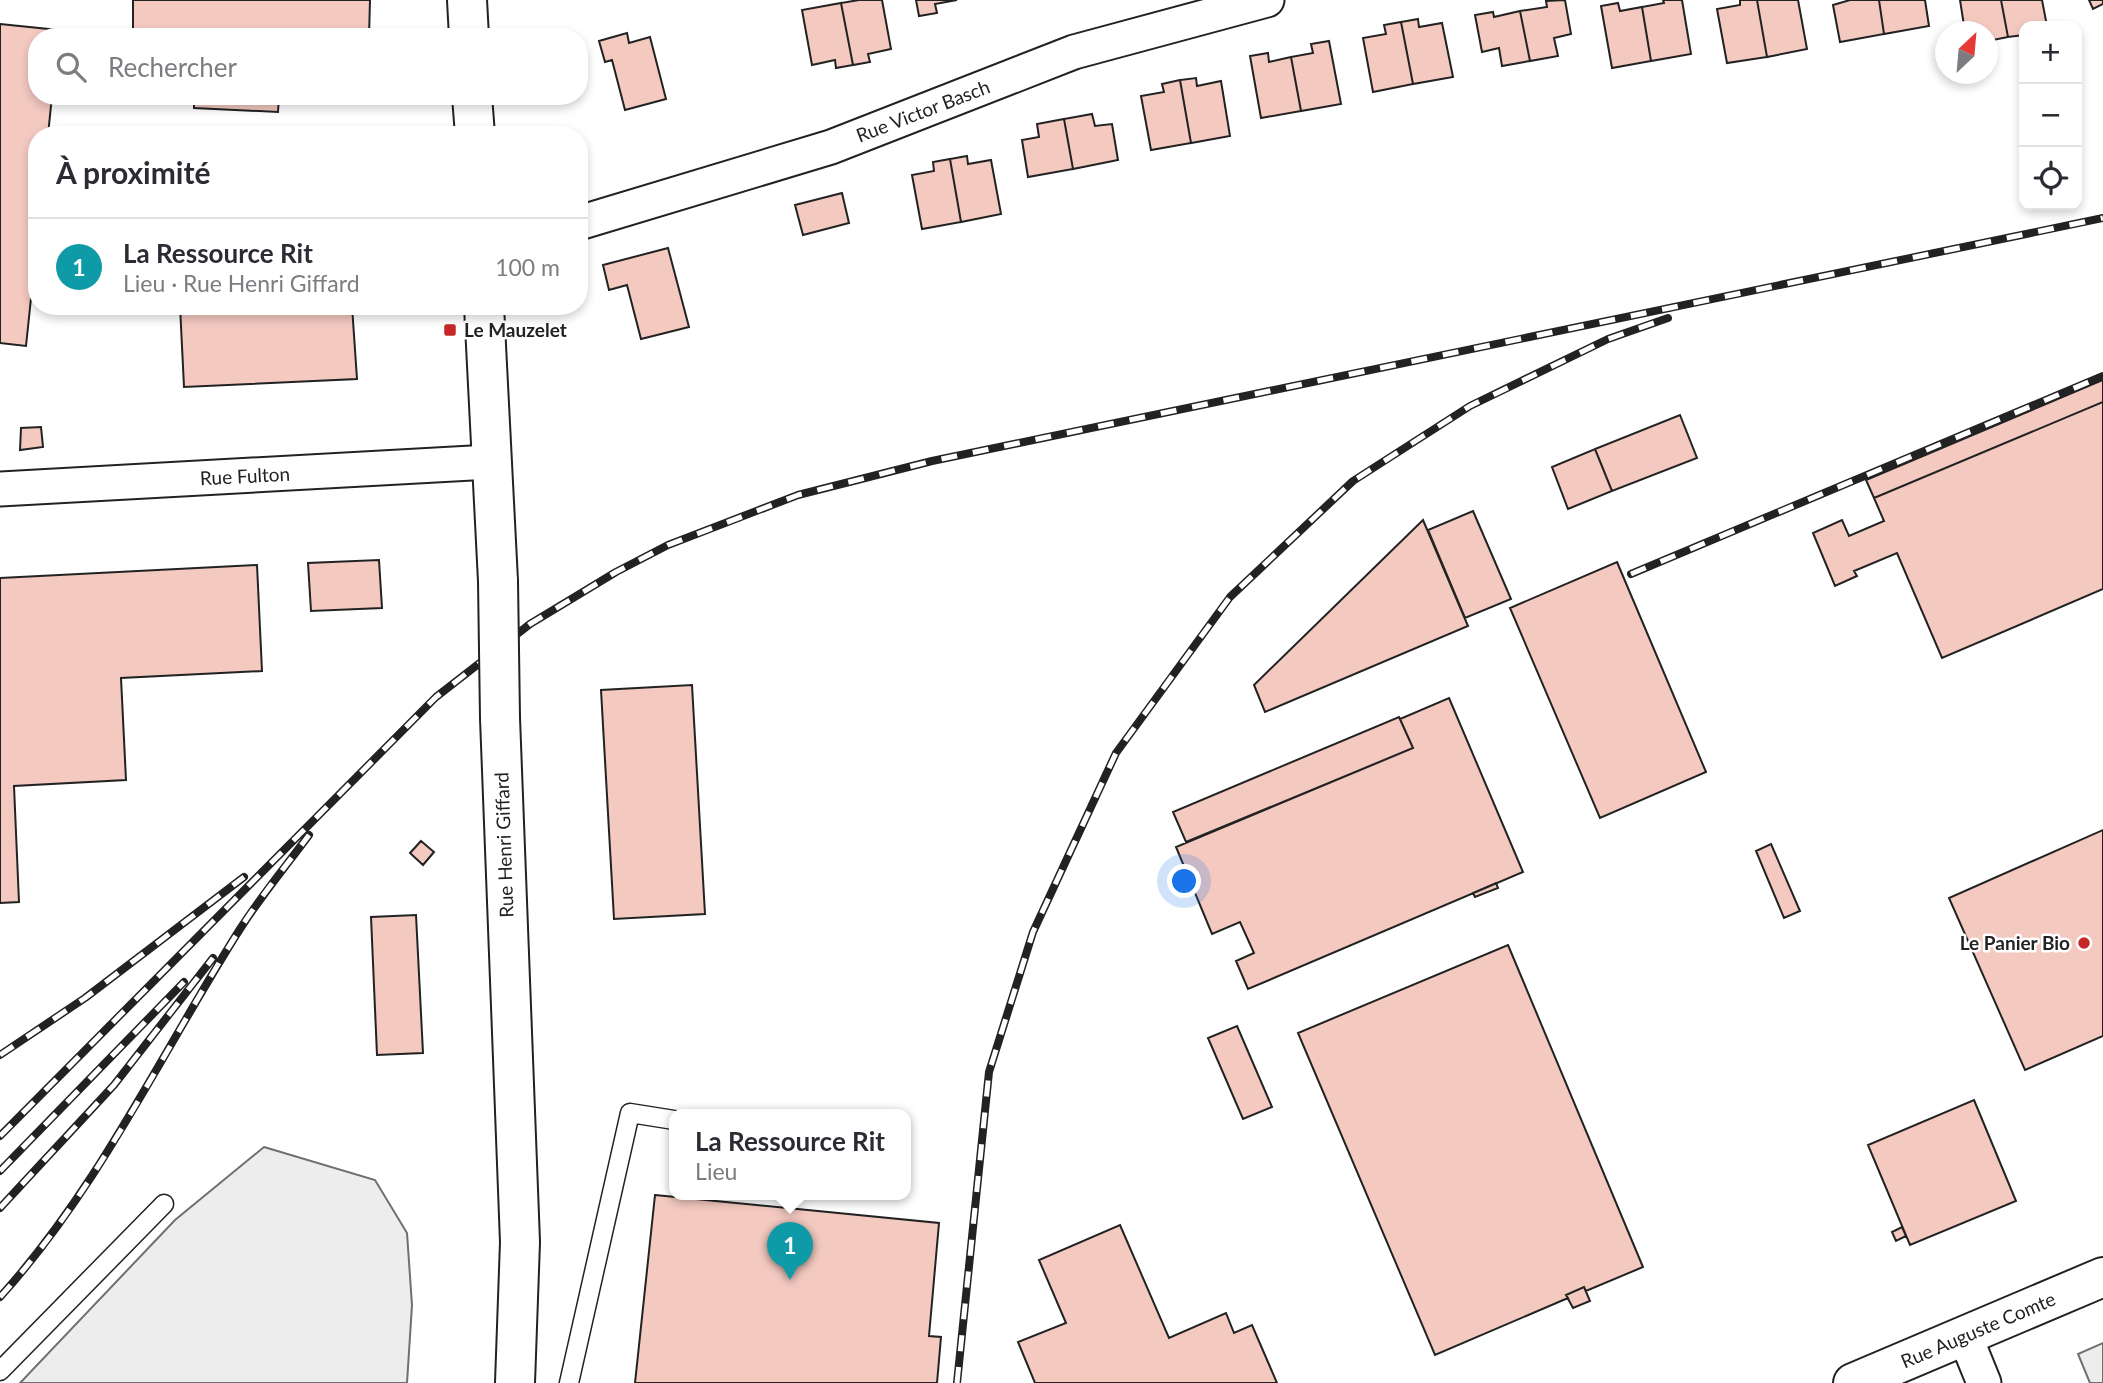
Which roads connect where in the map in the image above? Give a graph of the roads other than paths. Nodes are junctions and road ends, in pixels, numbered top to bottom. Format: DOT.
graph roads {
  1 [pos="467,0"];
  2 [pos="1267,0"];
  3 [pos="469,28"];
  4 [pos="473,105"];
  5 [pos="474,126"];
  6 [pos="588,220"];
  7 [pos="484,315"];
  8 [pos="490,462"];
  9 [pos="0,489"];
  10 [pos="669,1119"];
  11 [pos="164,1204"];
  12 [pos="2103,1277"];
  13 [pos="1965,1336"];
  14 [pos="0,1371"];
  15 [pos="513,1380"];
  16 [pos="569,1383"];
  17 [pos="1853,1383"];
  18 [pos="1983,1383"];
  1 -- 3 [label="street"];
  2 -- 6 [label="street, Rue Victor Basch"];
  4 -- 5 [label="street"];
  7 -- 8 [label="street, Rue Henri Giffard"];
  8 -- 9 [label="street, Rue Fulton"];
  8 -- 15 [label="street, Rue Henri Giffard, bridge"];
  10 -- 16 [label="lane"];
  11 -- 14 [label="lane"];
  12 -- 13 [label="street, Rue Auguste Comte"];
  13 -- 17 [label="street, Rue Auguste Comte"];
  13 -- 18 [label="street"];
}
